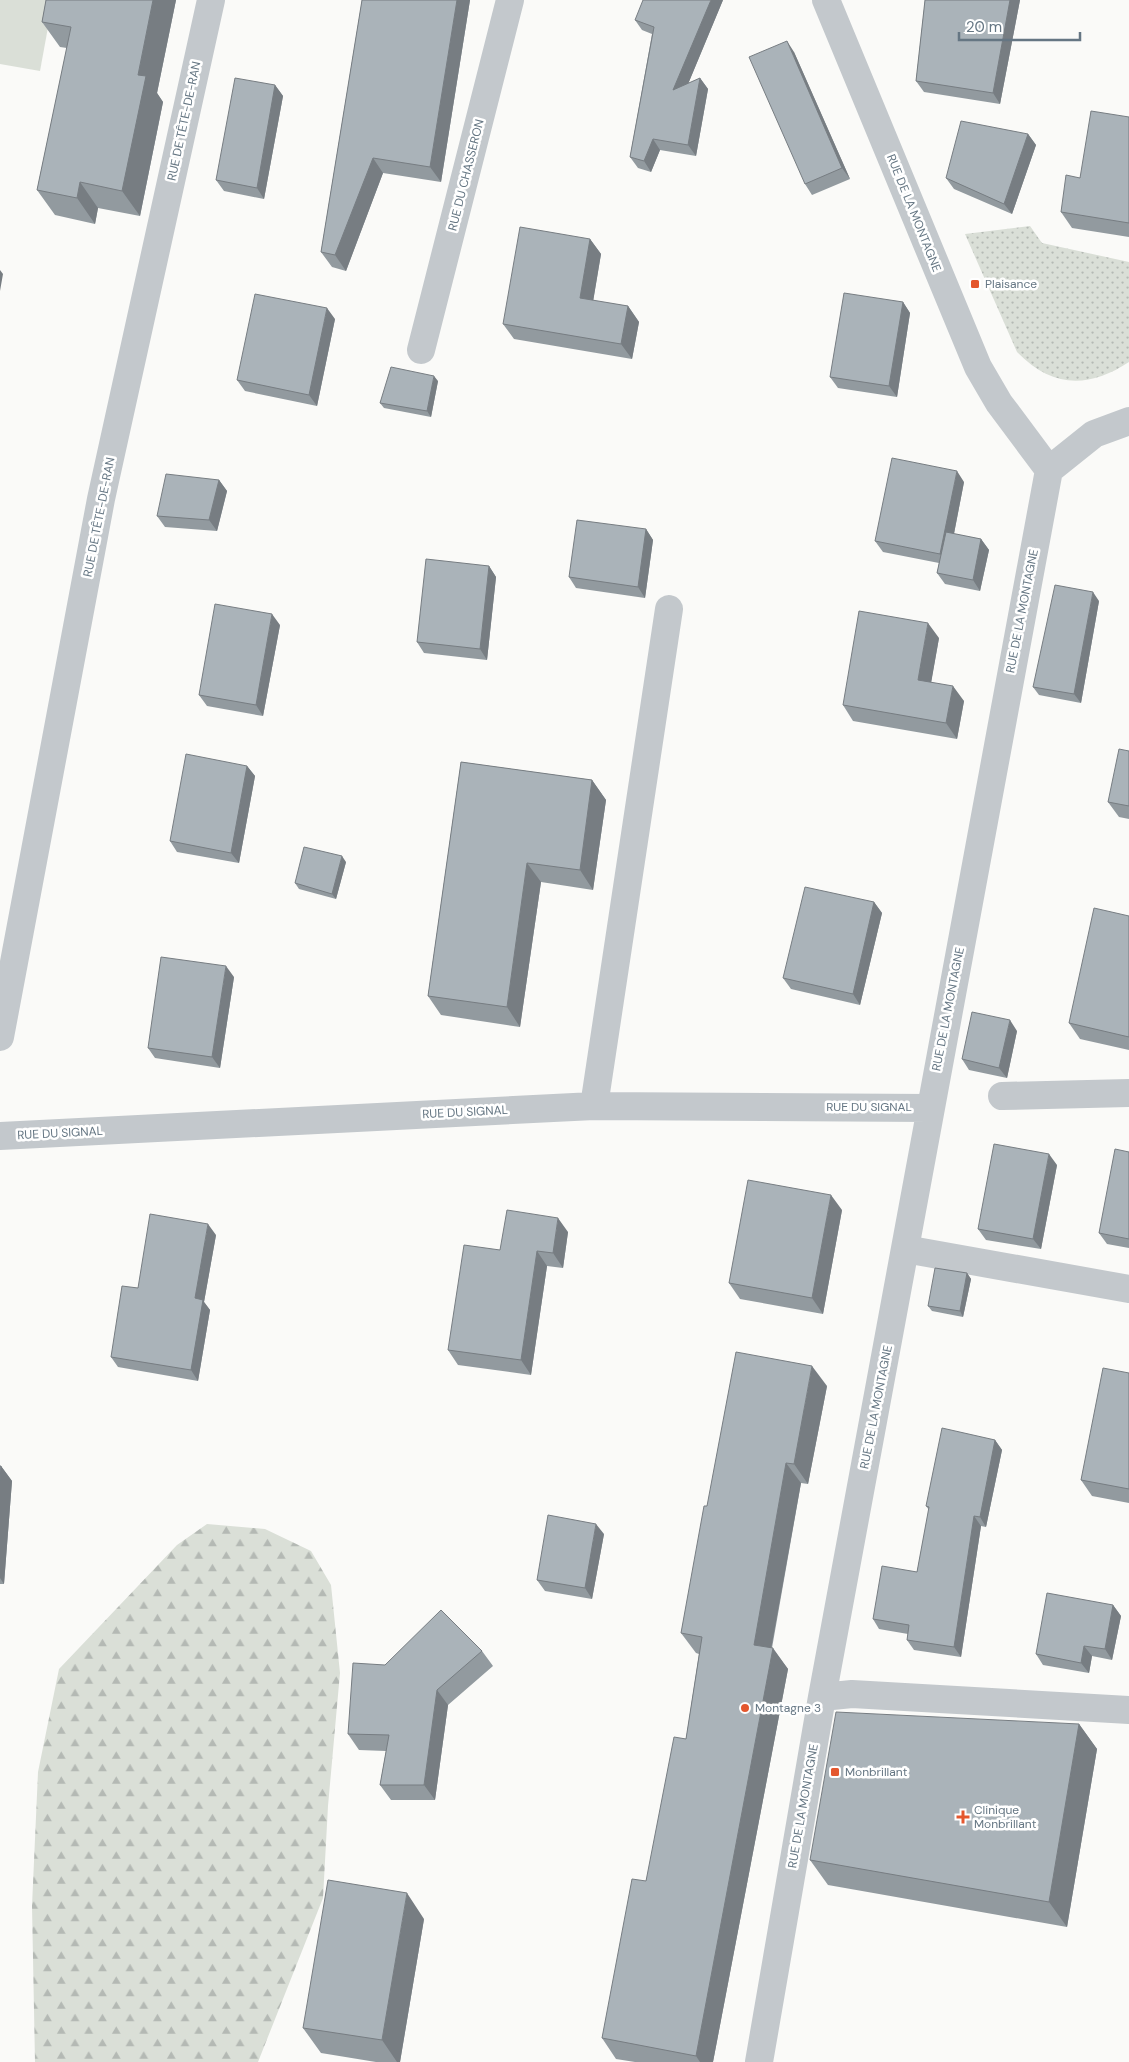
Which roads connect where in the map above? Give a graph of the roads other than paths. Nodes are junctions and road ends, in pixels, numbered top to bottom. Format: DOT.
graph roads {
  1 [pos="211,0"];
  2 [pos="510,0"];
  3 [pos="826,0"];
  4 [pos="421,350"];
  5 [pos="1129,421"];
  6 [pos="1048,470"];
  7 [pos="669,608"];
  8 [pos="0,1038"];
  9 [pos="1129,1093"];
  10 [pos="1002,1096"];
  11 [pos="594,1106"];
  12 [pos="930,1108"];
  13 [pos="0,1136"];
  14 [pos="905,1249"];
  15 [pos="1129,1289"];
  16 [pos="822,1697"];
  17 [pos="1129,1710"];
  18 [pos="759,2062"];
  1 -- 8 [label="street, RUE DE TÊTE-DE-RAN"];
  2 -- 4 [label="street, RUE DU CHASSERON"];
  3 -- 6 [label="street, RUE DE LA MONTAGNE"];
  5 -- 6 [label="street"];
  6 -- 12 [label="street, RUE DE LA MONTAGNE"];
  7 -- 11 [label="street"];
  9 -- 10 [label="street"];
  11 -- 12 [label="street, RUE DU SIGNAL"];
  11 -- 13 [label="street, RUE DU SIGNAL"];
  12 -- 14 [label="street, RUE DE LA MONTAGNE"];
  14 -- 15 [label="street"];
  14 -- 16 [label="street, RUE DE LA MONTAGNE"];
  16 -- 17 [label="street"];
  16 -- 18 [label="street, RUE DE LA MONTAGNE"];
}
